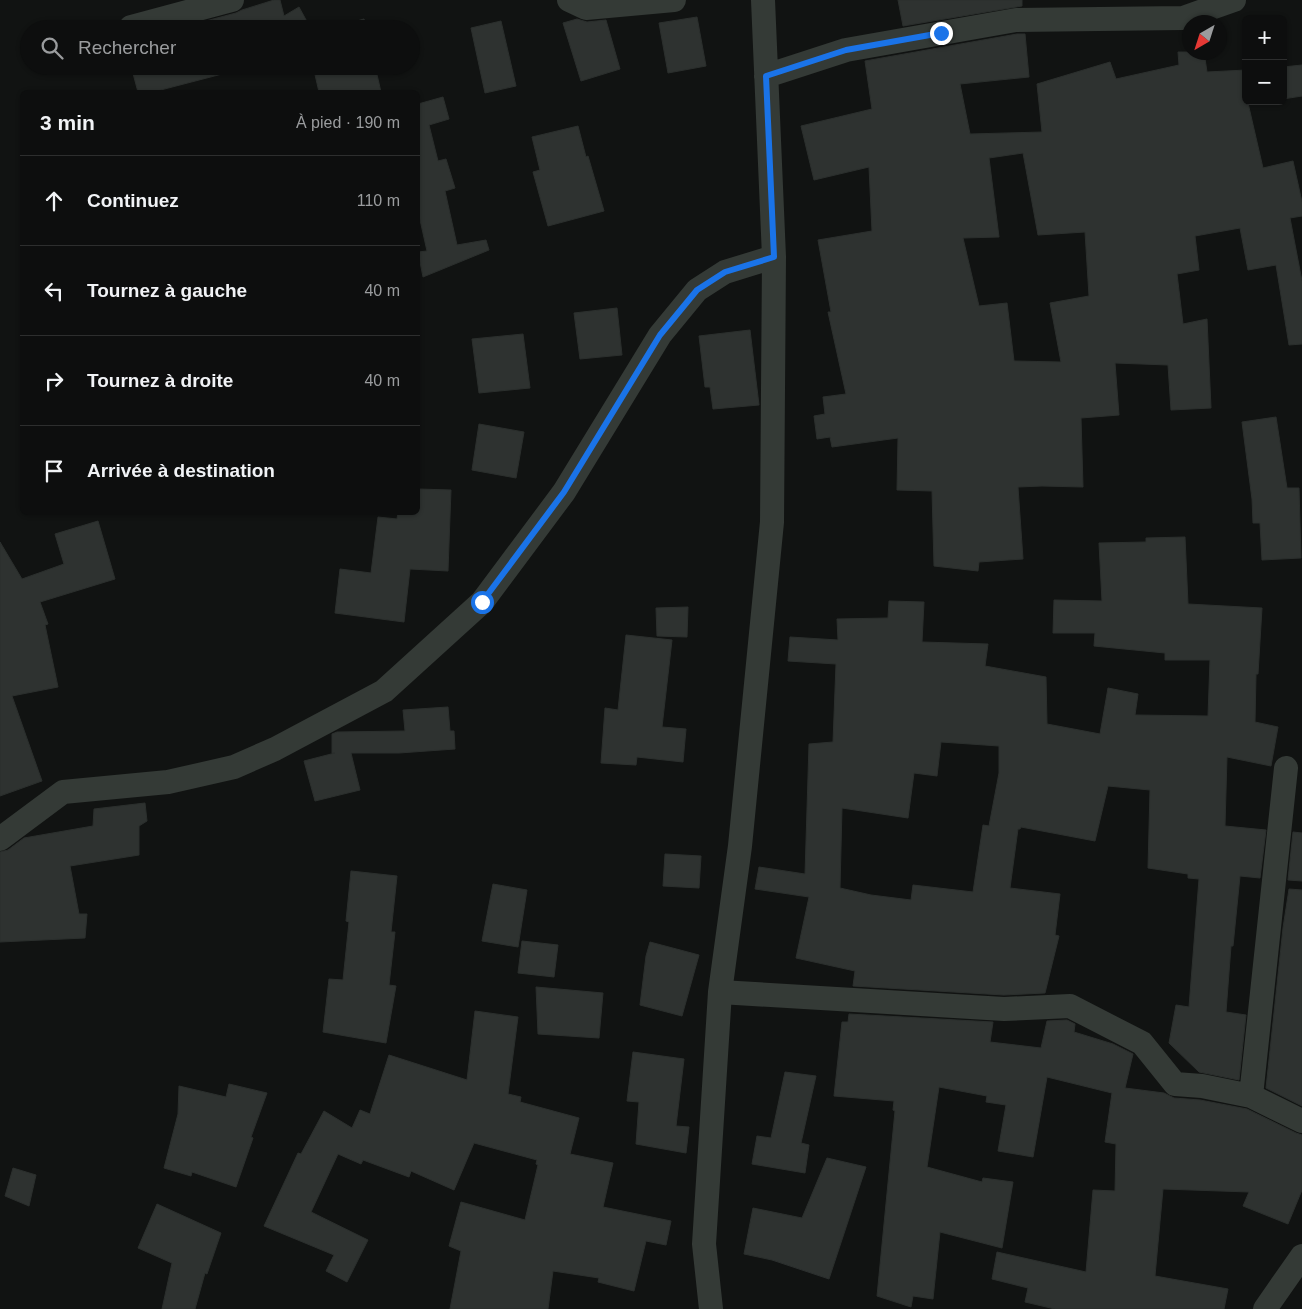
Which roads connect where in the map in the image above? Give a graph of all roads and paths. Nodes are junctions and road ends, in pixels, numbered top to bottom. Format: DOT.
graph roads {
  1 [pos="232,0"];
  2 [pos="569,0"];
  3 [pos="674,0"];
  4 [pos="763,0"];
  5 [pos="1234,0"];
  6 [pos="156,20"];
  7 [pos="766,76"];
  8 [pos="774,257"];
  9 [pos="1286,768"];
  10 [pos="0,839"];
  11 [pos="720,992"];
  12 [pos="1251,1096"];
  13 [pos="1302,1121"];
  14 [pos="1302,1256"];
  15 [pos="711,1309"];
  16 [pos="1265,1309"];
  1 -- 6 [label="street"];
  2 -- 3 [label="street"];
  4 -- 7 [label="street"];
  5 -- 7 [label="street"];
  7 -- 8 [label="street"];
  8 -- 10 [label="street"];
  8 -- 11 [label="street"];
  9 -- 12 [label="street"];
  11 -- 12 [label="street"];
  11 -- 15 [label="street"];
  12 -- 13 [label="street"];
  14 -- 16 [label="street"];
}
